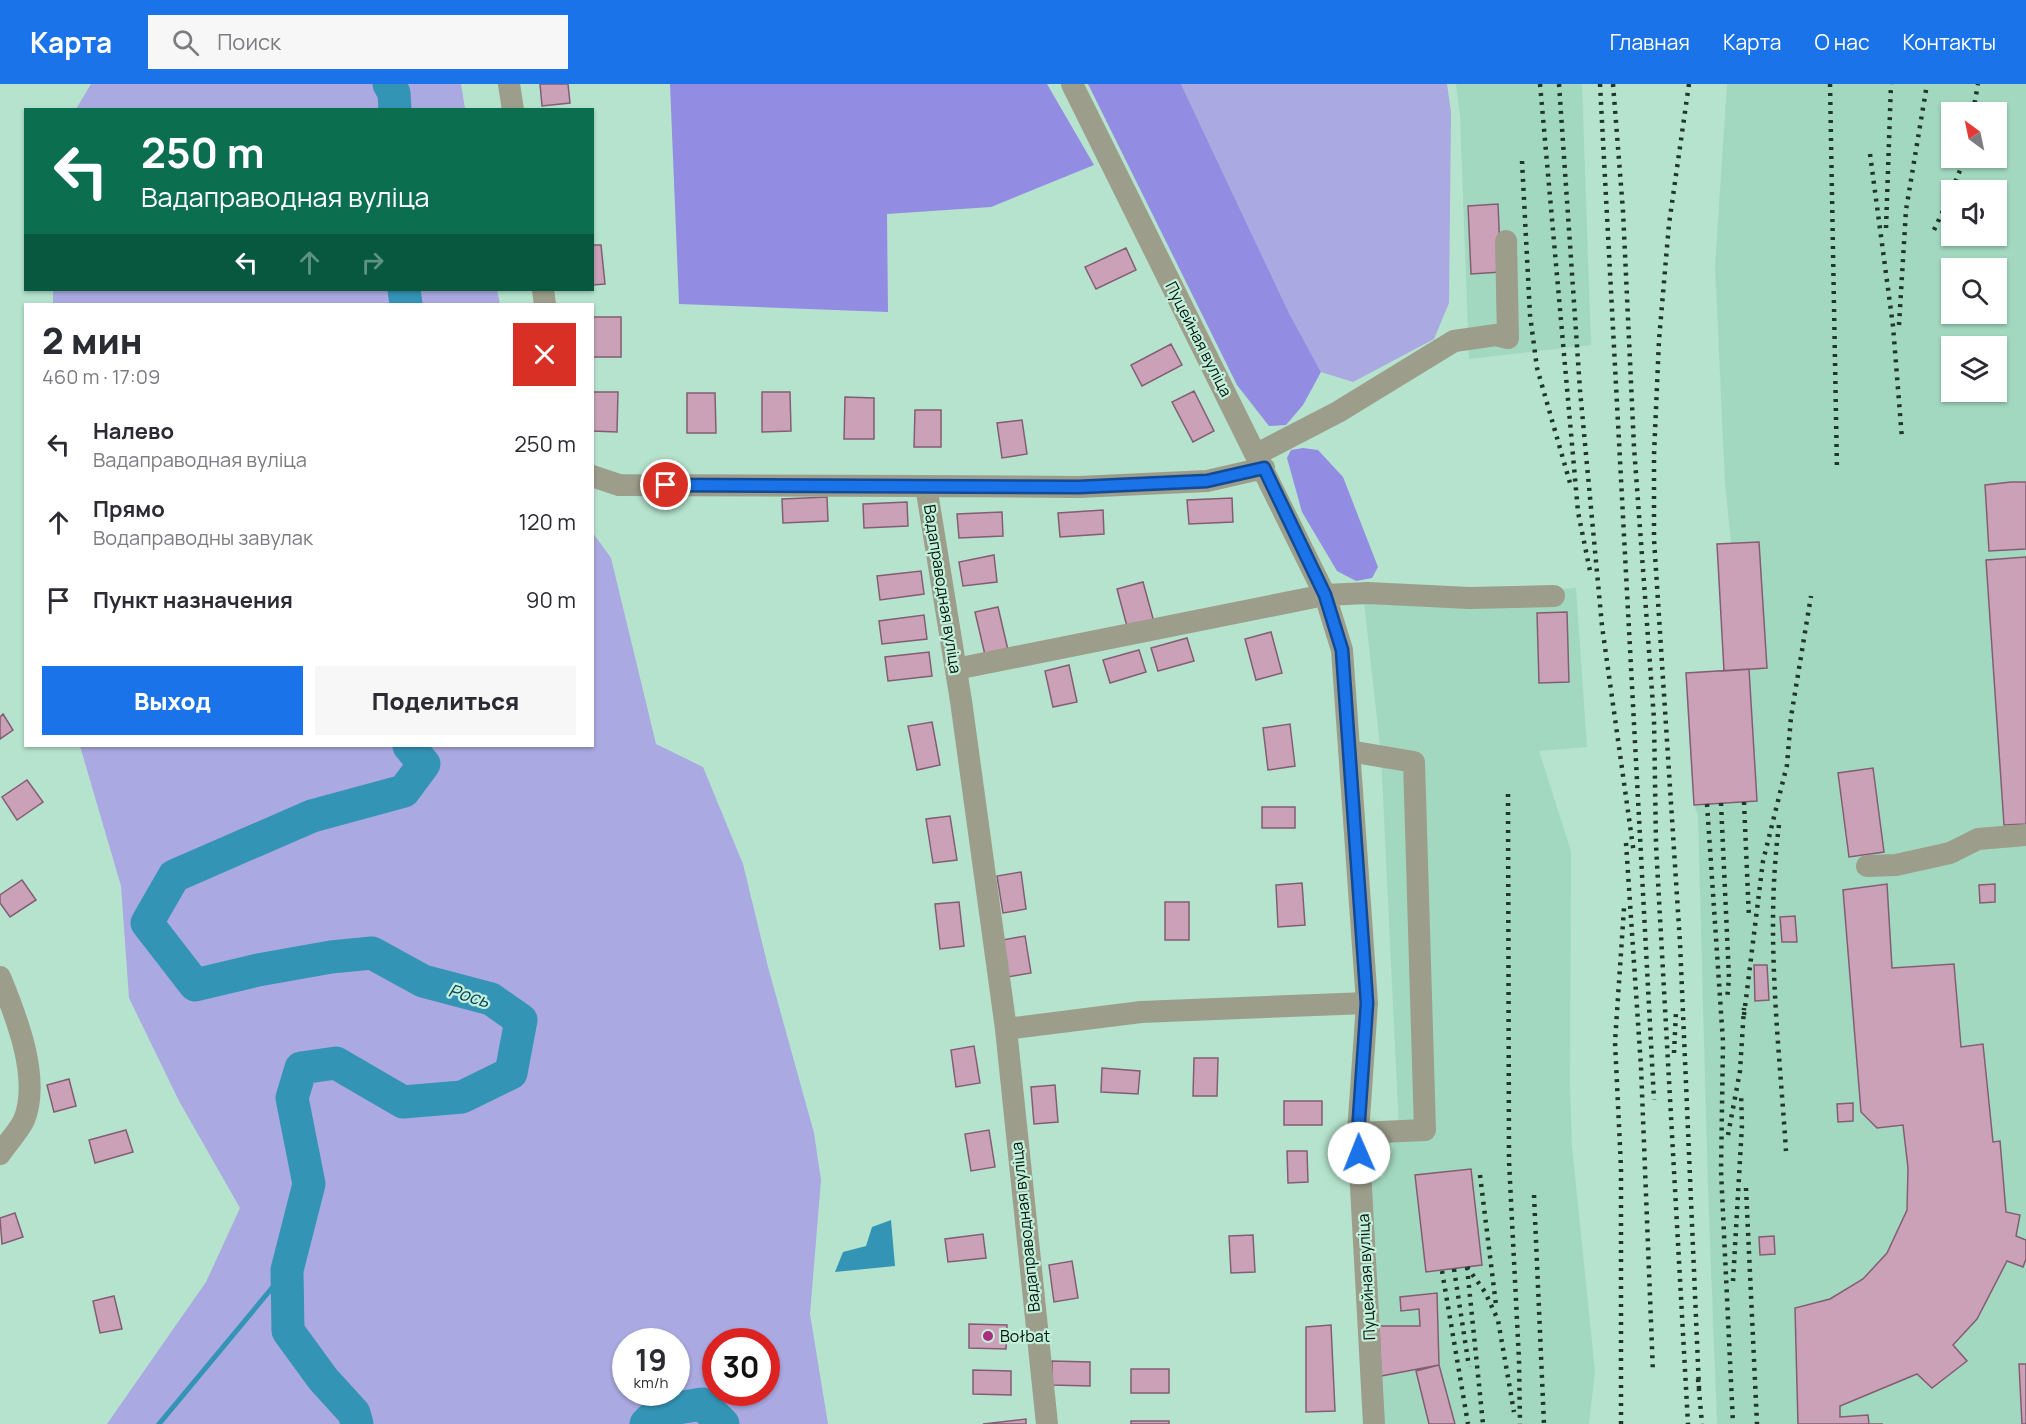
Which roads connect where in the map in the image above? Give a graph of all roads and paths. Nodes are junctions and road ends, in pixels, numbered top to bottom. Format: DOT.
graph roads {
  1 [pos="509,84"];
  2 [pos="1072,84"];
  3 [pos="513,108"];
  4 [pos="1506,241"];
  5 [pos="1260,461"];
  6 [pos="594,477"];
  7 [pos="926,486"];
  8 [pos="1325,595"];
  9 [pos="1554,596"];
  10 [pos="956,669"];
  11 [pos="1349,751"];
  12 [pos="2026,835"];
  13 [pos="1867,866"];
  14 [pos="0,977"];
  15 [pos="1367,1003"];
  16 [pos="1006,1029"];
  17 [pos="1358,1133"];
  18 [pos="0,1154"];
  19 [pos="1047,1424"];
  20 [pos="1374,1424"];
  1 -- 3 [label="street"];
  2 -- 5 [label="street, Пуцейная вуліца"];
  4 -- 5 [label="street, Вадаправодная вуліца"];
  5 -- 7 [label="street, Вадаправодная вуліца"];
  5 -- 8 [label="street, Пуцейная вуліца"];
  6 -- 7 [label="street"];
  7 -- 10 [label="street, Вадаправодная вуліца"];
  8 -- 9 [label="street"];
  8 -- 10 [label="street"];
  8 -- 11 [label="street, Пуцейная вуліца"];
  10 -- 16 [label="street, Вадаправодная вуліца"];
  11 -- 15 [label="street, Пуцейная вуліца"];
  11 -- 17 [label="street"];
  12 -- 13 [label="street"];
  14 -- 18 [label="street"];
  15 -- 16 [label="street"];
  15 -- 17 [label="street, Пуцейная вуліца"];
  16 -- 19 [label="street, Вадаправодная вуліца"];
  17 -- 20 [label="street, Пуцейная вуліца"];
}
